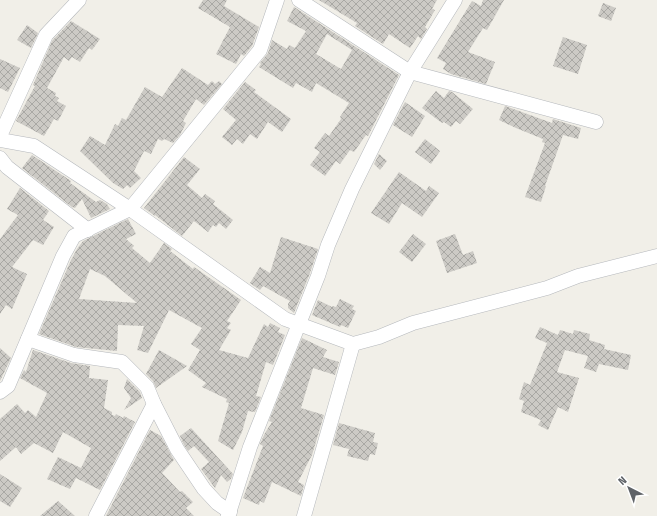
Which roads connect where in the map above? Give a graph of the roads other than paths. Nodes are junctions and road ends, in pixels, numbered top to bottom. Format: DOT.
graph roads {
  1 [pos="79,0"];
  2 [pos="276,0"];
  3 [pos="299,0"];
  4 [pos="456,0"];
  5 [pos="410,72"];
  6 [pos="596,122"];
  7 [pos="0,136"];
  8 [pos="0,140"];
  9 [pos="0,158"];
  10 [pos="130,209"];
  11 [pos="88,230"];
  12 [pos="657,256"];
  13 [pos="299,325"];
  14 [pos="28,340"];
  15 [pos="353,344"];
  16 [pos="0,392"];
  17 [pos="154,404"];
  18 [pos="229,514"];
  19 [pos="96,516"];
  20 [pos="304,516"];
  1 -- 7 [label="street"];
  2 -- 10 [label="street"];
  3 -- 5 [label="street"];
  4 -- 5 [label="street"];
  5 -- 6 [label="street"];
  5 -- 13 [label="street"];
  8 -- 10 [label="street"];
  9 -- 11 [label="street"];
  10 -- 11 [label="street"];
  10 -- 13 [label="street"];
  11 -- 14 [label="street"];
  12 -- 15 [label="street"];
  13 -- 15 [label="street"];
  13 -- 18 [label="street"];
  14 -- 16 [label="street"];
  14 -- 17 [label="street"];
  15 -- 20 [label="street"];
  17 -- 18 [label="street"];
  17 -- 19 [label="street"];
}
